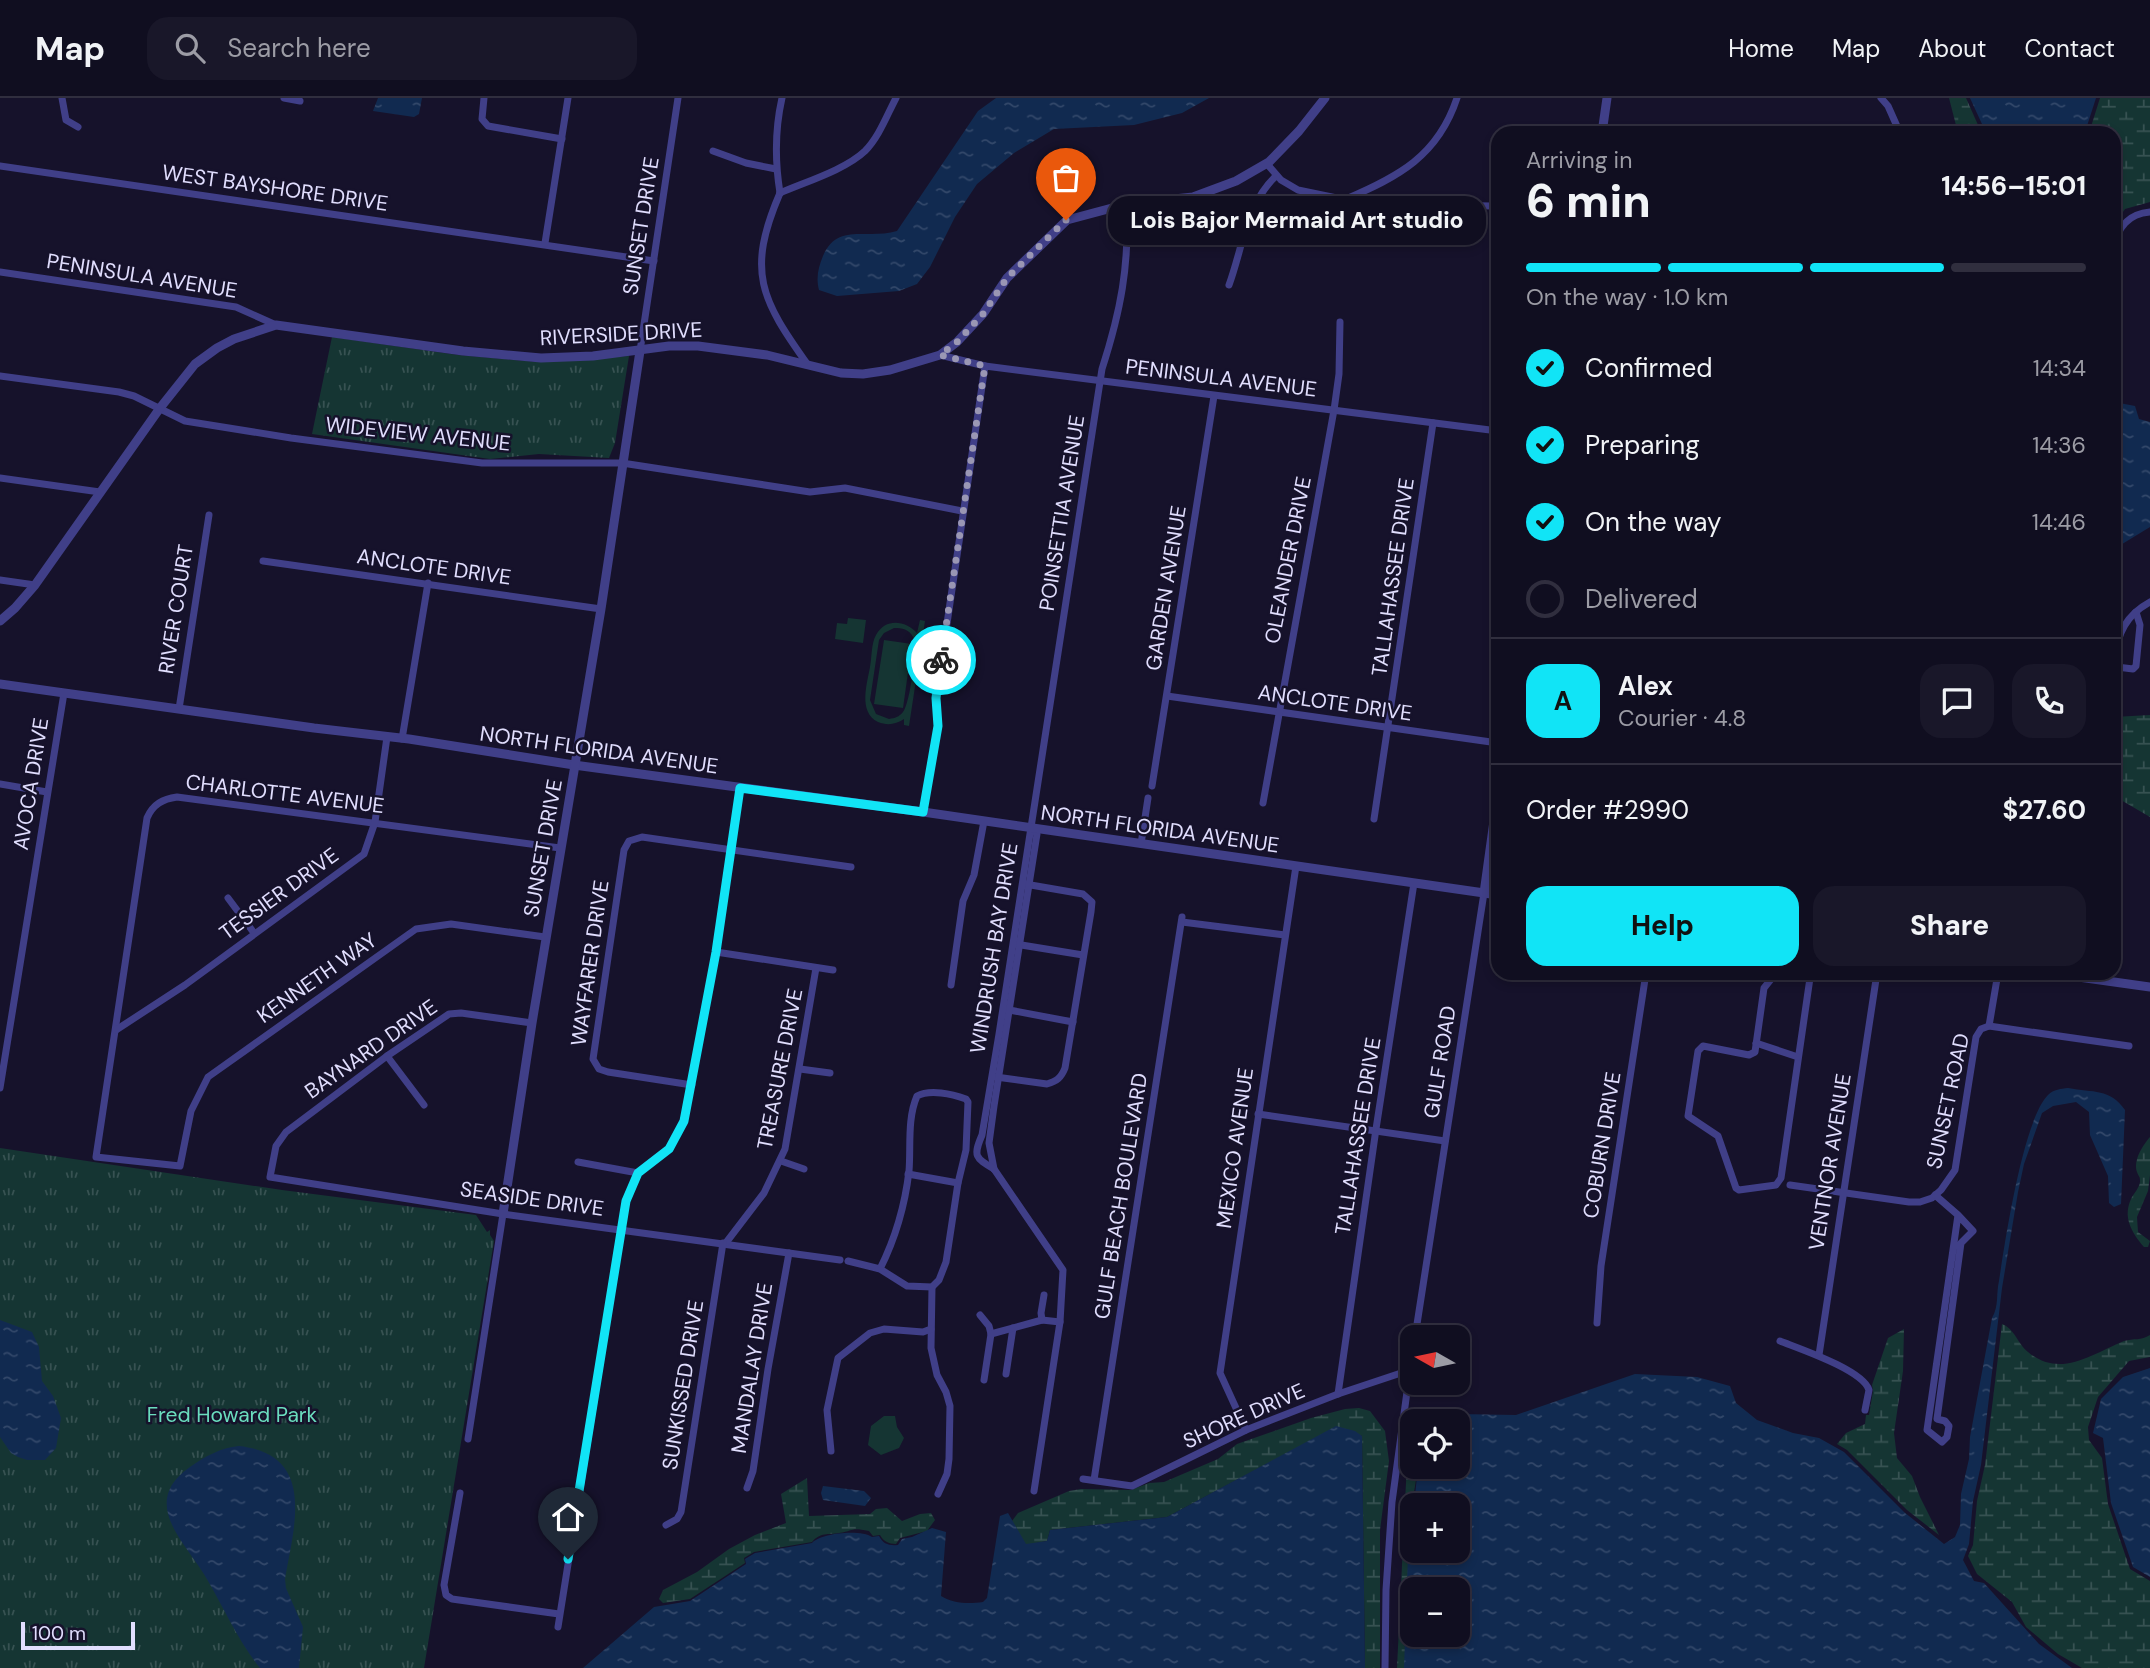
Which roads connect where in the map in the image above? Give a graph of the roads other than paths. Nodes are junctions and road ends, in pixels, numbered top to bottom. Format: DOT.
graph roads {
  1 [pos="62,98"];
  2 [pos="284,98"];
  3 [pos="484,98"];
  4 [pos="568,98"];
  5 [pos="678,98"];
  6 [pos="782,98"];
  7 [pos="896,98"];
  8 [pos="1325,98"];
  9 [pos="1457,98"];
  10 [pos="1607,98"];
  11 [pos="1881,98"];
  12 [pos="300,100"];
  13 [pos="1603,126"];
  14 [pos="1897,126"];
  15 [pos="78,127"];
  16 [pos="562,139"];
  17 [pos="713,151"];
  18 [pos="1266,164"];
  19 [pos="0,166"];
  20 [pos="776,169"];
  21 [pos="1276,176"];
  22 [pos="780,193"];
  23 [pos="1343,200"];
  24 [pos="1127,204"];
  25 [pos="1491,206"];
  26 [pos="2150,212"];
  27 [pos="2121,228"];
  28 [pos="545,243"];
  29 [pos="654,261"];
  30 [pos="0,272"];
  31 [pos="1229,285"];
  32 [pos="1340,323"];
  33 [pos="276,325"];
  34 [pos="640,351"];
  35 [pos="940,355"];
  36 [pos="808,365"];
  37 [pos="985,366"];
  38 [pos="0,376"];
  39 [pos="1100,381"];
  40 [pos="1213,396"];
  41 [pos="160,408"];
  42 [pos="1334,410"];
  43 [pos="1433,423"];
  44 [pos="1491,430"];
  45 [pos="622,463"];
  46 [pos="0,478"];
  47 [pos="100,492"];
  48 [pos="962,511"];
  49 [pos="209,515"];
  50 [pos="263,561"];
  51 [pos="0,580"];
  52 [pos="428,583"];
  53 [pos="36,585"];
  54 [pos="2150,603"];
  55 [pos="601,609"];
  56 [pos="2136,612"];
  57 [pos="0,621"];
  58 [pos="2121,630"];
  59 [pos="2121,667"];
  60 [pos="0,684"];
  61 [pos="64,693"];
  62 [pos="1167,696"];
  63 [pos="179,709"];
  64 [pos="1278,712"];
  65 [pos="1389,728"];
  66 [pos="387,737"];
  67 [pos="402,739"];
  68 [pos="1491,742"];
  69 [pos="575,765"];
  70 [pos="0,784"];
  71 [pos="1152,786"];
  72 [pos="740,788"];
  73 [pos="47,792"];
  74 [pos="1148,798"];
  75 [pos="1263,803"];
  76 [pos="923,812"];
  77 [pos="1374,819"];
  78 [pos="984,821"];
  79 [pos="374,822"];
  80 [pos="1030,828"];
  81 [pos="1491,842"];
  82 [pos="1141,844"];
  83 [pos="560,848"];
  84 [pos="731,850"];
  85 [pos="1296,866"];
  86 [pos="851,867"];
  87 [pos="1415,883"];
  88 [pos="1026,884"];
  89 [pos="1484,893"];
  90 [pos="1491,894"];
  91 [pos="228,898"];
  92 [pos="254,933"];
  93 [pos="1284,936"];
  94 [pos="545,937"];
  95 [pos="1016,944"];
  96 [pos="716,952"];
  97 [pos="1083,955"];
  98 [pos="816,968"];
  99 [pos="833,970"];
  100 [pos="1645,980"];
  101 [pos="1770,980"];
  102 [pos="1810,980"];
  103 [pos="1876,980"];
  104 [pos="1997,980"];
  105 [pos="2114,980"];
  106 [pos="951,985"];
  107 [pos="2150,987"];
  108 [pos="1006,1009"];
  109 [pos="1073,1022"];
  110 [pos="531,1023"];
  111 [pos="1989,1026"];
  112 [pos="116,1030"];
  113 [pos="1756,1043"];
  114 [pos="2129,1046"];
  115 [pos="387,1056"];
  116 [pos="1798,1057"];
  117 [pos="800,1069"];
  118 [pos="830,1073"];
  119 [pos="995,1077"];
  120 [pos="692,1085"];
  121 [pos="0,1088"];
  122 [pos="968,1102"];
  123 [pos="424,1105"];
  124 [pos="990,1106"];
  125 [pos="1258,1114"];
  126 [pos="1376,1129"];
  127 [pos="1445,1141"];
  128 [pos="979,1142"];
  129 [pos="989,1143"];
  130 [pos="96,1157"];
  131 [pos="781,1161"];
  132 [pos="578,1162"];
  133 [pos="804,1169"];
  134 [pos="994,1169"];
  135 [pos="638,1173"];
  136 [pos="908,1174"];
  137 [pos="270,1177"];
  138 [pos="958,1183"];
  139 [pos="1790,1185"];
  140 [pos="1843,1191"];
  141 [pos="1935,1195"];
  142 [pos="503,1214"];
  143 [pos="1958,1215"];
  144 [pos="621,1228"];
  145 [pos="724,1243"];
  146 [pos="789,1253"];
  147 [pos="880,1269"];
  148 [pos="932,1287"];
  149 [pos="1044,1295"];
  150 [pos="980,1315"];
  151 [pos="1042,1320"];
  152 [pos="1060,1322"];
  153 [pos="1597,1323"];
  154 [pos="1417,1325"];
  155 [pos="1013,1328"];
  156 [pos="931,1329"];
  157 [pos="990,1334"];
  158 [pos="1780,1341"];
  159 [pos="1819,1355"];
  160 [pos="1400,1373"];
  161 [pos="1006,1374"];
  162 [pos="984,1380"];
  163 [pos="1338,1394"];
  164 [pos="1406,1395"];
  165 [pos="1865,1410"];
  166 [pos="1246,1430"];
  167 [pos="468,1438"];
  168 [pos="831,1451"];
  169 [pos="1083,1479"];
  170 [pos="1094,1480"];
  171 [pos="747,1488"];
  172 [pos="1034,1492"];
  173 [pos="460,1493"];
  174 [pos="938,1494"];
  175 [pos="666,1525"];
  176 [pos="559,1614"];
  177 [pos="558,1628"];
  178 [pos="1385,1668"];
  1 -- 15 [label="street"];
  2 -- 12 [label="street"];
  3 -- 16 [label="street"];
  4 -- 16 [label="street"];
  5 -- 29 [label="street, SUNSET DRIVE"];
  6 -- 20 [label="street"];
  7 -- 22 [label="street"];
  8 -- 18 [label="street, RIVERSIDE DRIVE"];
  9 -- 23 [label="street"];
  10 -- 13 [label="street"];
  11 -- 14 [label="street"];
  16 -- 28 [label="street"];
  17 -- 20 [label="street"];
  18 -- 21 [label="street"];
  18 -- 24 [label="street, RIVERSIDE DRIVE"];
  19 -- 28 [label="street, WEST BAYSHORE DRIVE"];
  20 -- 22 [label="street"];
  21 -- 23 [label="street"];
  21 -- 31 [label="street"];
  22 -- 36 [label="street"];
  23 -- 25 [label="street"];
  24 -- 35 [label="street, RIVERSIDE DRIVE"];
  24 -- 39 [label="street, POINSETTIA AVENUE"];
  26 -- 27 [label="street"];
  28 -- 29 [label="street, WEST BAYSHORE DRIVE"];
  29 -- 34 [label="street, SUNSET DRIVE"];
  30 -- 33 [label="street, PENINSULA AVENUE"];
  32 -- 42 [label="street, OLEANDER DRIVE"];
  33 -- 34 [label="street, RIVERSIDE DRIVE"];
  33 -- 41 [label="street, RIVERSIDE DRIVE"];
  34 -- 36 [label="street, RIVERSIDE DRIVE"];
  34 -- 45 [label="street, SUNSET DRIVE"];
  35 -- 36 [label="street, RIVERSIDE DRIVE"];
  35 -- 37 [label="street, PENINSULA AVENUE"];
  37 -- 39 [label="street, PENINSULA AVENUE"];
  37 -- 48 [label="street"];
  38 -- 41 [label="street, WIDEVIEW AVENUE"];
  39 -- 40 [label="street, PENINSULA AVENUE"];
  39 -- 80 [label="street, POINSETTIA AVENUE"];
  40 -- 42 [label="street, PENINSULA AVENUE"];
  40 -- 62 [label="street, GARDEN AVENUE"];
  41 -- 45 [label="street, WIDEVIEW AVENUE"];
  41 -- 47 [label="street, RIVERSIDE DRIVE"];
  42 -- 43 [label="street, PENINSULA AVENUE"];
  42 -- 64 [label="street, OLEANDER DRIVE"];
  43 -- 44 [label="street, PENINSULA AVENUE"];
  43 -- 65 [label="street, TALLAHASSEE DRIVE"];
  45 -- 48 [label="street, WIDEVIEW AVENUE"];
  45 -- 55 [label="street, SUNSET DRIVE"];
  46 -- 47 [label="street"];
  47 -- 53 [label="street, RIVERSIDE DRIVE"];
  48 -- 76 [label="street"];
  49 -- 63 [label="street, RIVER COURT"];
  50 -- 52 [label="street, ANCLOTE DRIVE"];
  51 -- 53 [label="street"];
  52 -- 55 [label="street, ANCLOTE DRIVE"];
  52 -- 67 [label="street"];
  53 -- 57 [label="street, RIVERSIDE DRIVE"];
  54 -- 56 [label="street"];
  55 -- 69 [label="street, SUNSET DRIVE"];
  56 -- 58 [label="street"];
  56 -- 59 [label="street"];
  60 -- 61 [label="street, NORTH FLORIDA AVENUE"];
  61 -- 63 [label="street, NORTH FLORIDA AVENUE"];
  61 -- 73 [label="street, AVOCA DRIVE"];
  62 -- 64 [label="street, ANCLOTE DRIVE"];
  62 -- 71 [label="street, GARDEN AVENUE"];
  63 -- 66 [label="street, NORTH FLORIDA AVENUE"];
  64 -- 65 [label="street, ANCLOTE DRIVE"];
  64 -- 75 [label="street, OLEANDER DRIVE"];
  65 -- 68 [label="street, ANCLOTE DRIVE"];
  65 -- 77 [label="street, TALLAHASSEE DRIVE"];
  66 -- 67 [label="street, NORTH FLORIDA AVENUE"];
  66 -- 79 [label="street, TESSIER DRIVE"];
  67 -- 69 [label="street, NORTH FLORIDA AVENUE"];
  69 -- 72 [label="street, NORTH FLORIDA AVENUE"];
  69 -- 83 [label="street, SUNSET DRIVE"];
  70 -- 73 [label="street"];
  72 -- 76 [label="street, NORTH FLORIDA AVENUE"];
  72 -- 84 [label="street"];
  73 -- 121 [label="street, AVOCA DRIVE"];
  74 -- 82 [label="street"];
  76 -- 78 [label="street, NORTH FLORIDA AVENUE"];
  78 -- 80 [label="street, NORTH FLORIDA AVENUE"];
  78 -- 106 [label="street"];
  79 -- 83 [label="street, CHARLOTTE AVENUE"];
  79 -- 92 [label="street, TESSIER DRIVE"];
  79 -- 112 [label="street, CHARLOTTE AVENUE"];
  80 -- 82 [label="street, NORTH FLORIDA AVENUE"];
  80 -- 88 [label="street, WINDRUSH BAY DRIVE"];
  81 -- 89 [label="street, GULF ROAD"];
  82 -- 85 [label="street, NORTH FLORIDA AVENUE"];
  83 -- 94 [label="street, SUNSET DRIVE"];
  84 -- 86 [label="street"];
  84 -- 96 [label="street"];
  84 -- 120 [label="street, WAYFARER DRIVE"];
  85 -- 87 [label="street, NORTH FLORIDA AVENUE"];
  85 -- 93 [label="street, MEXICO AVENUE"];
  87 -- 89 [label="street, NORTH FLORIDA AVENUE"];
  87 -- 126 [label="street, TALLAHASSEE DRIVE"];
  88 -- 95 [label="street, WINDRUSH BAY DRIVE"];
  88 -- 97 [label="street"];
  89 -- 90 [label="street, NORTH FLORIDA AVENUE"];
  89 -- 127 [label="street, GULF ROAD"];
  91 -- 92 [label="street"];
  92 -- 112 [label="street, TESSIER DRIVE"];
  93 -- 125 [label="street, MEXICO AVENUE"];
  93 -- 170 [label="street, GULF BEACH BOULEVARD"];
  94 -- 110 [label="street, SUNSET DRIVE"];
  94 -- 130 [label="street, KENNETH WAY"];
  95 -- 97 [label="street"];
  95 -- 108 [label="street, WINDRUSH BAY DRIVE"];
  96 -- 98 [label="street"];
  96 -- 120 [label="street"];
  97 -- 109 [label="street"];
  98 -- 99 [label="street"];
  98 -- 117 [label="street, TREASURE DRIVE"];
  100 -- 153 [label="street, COBURN DRIVE"];
  101 -- 113 [label="street"];
  102 -- 116 [label="street"];
  103 -- 140 [label="street, VENTNOR AVENUE"];
  104 -- 111 [label="street, SUNSET ROAD"];
  105 -- 107 [label="street"];
  108 -- 109 [label="street"];
  108 -- 119 [label="street, WINDRUSH BAY DRIVE"];
  109 -- 119 [label="street"];
  110 -- 115 [label="street, BAYNARD DRIVE"];
  110 -- 142 [label="street, SUNSET DRIVE"];
  111 -- 114 [label="street"];
  111 -- 141 [label="street, SUNSET ROAD"];
  112 -- 130 [label="street, CHARLOTTE AVENUE"];
  113 -- 116 [label="street"];
  113 -- 116 [label="street"];
  115 -- 123 [label="street"];
  115 -- 137 [label="street, BAYNARD DRIVE"];
  117 -- 118 [label="street"];
  117 -- 131 [label="street, TREASURE DRIVE"];
  119 -- 124 [label="street, WINDRUSH BAY DRIVE"];
  120 -- 135 [label="street"];
  122 -- 124 [label="street"];
  122 -- 136 [label="street"];
  122 -- 138 [label="street"];
  124 -- 128 [label="street, WINDRUSH BAY DRIVE"];
  124 -- 129 [label="street, WINDRUSH BAY DRIVE"];
  125 -- 126 [label="street"];
  125 -- 166 [label="street, MEXICO AVENUE"];
  126 -- 127 [label="street"];
  126 -- 163 [label="street, TALLAHASSEE DRIVE"];
  127 -- 154 [label="street, GULF ROAD"];
  128 -- 129 [label="street"];
  128 -- 134 [label="street, WINDRUSH BAY DRIVE"];
  129 -- 134 [label="street, WINDRUSH BAY DRIVE"];
  131 -- 133 [label="street"];
  131 -- 145 [label="street, TREASURE DRIVE"];
  132 -- 135 [label="street"];
  134 -- 152 [label="street, WINDRUSH BAY DRIVE"];
  135 -- 144 [label="street"];
  136 -- 138 [label="street"];
  136 -- 147 [label="street"];
  137 -- 142 [label="street, SEASIDE DRIVE"];
  138 -- 148 [label="street"];
  139 -- 140 [label="street"];
  140 -- 141 [label="street"];
  140 -- 159 [label="street, VENTNOR AVENUE"];
  141 -- 143 [label="street"];
  142 -- 144 [label="street, SEASIDE DRIVE"];
  142 -- 167 [label="street, SUNSET DRIVE"];
  143 -- 143 [label="street"];
  144 -- 145 [label="street, SEASIDE DRIVE"];
  144 -- 176 [label="street"];
  145 -- 146 [label="street, SEASIDE DRIVE"];
  145 -- 175 [label="street, SUNKISSED DRIVE"];
  146 -- 147 [label="street, SEASIDE DRIVE"];
  146 -- 171 [label="street, MANDALAY DRIVE"];
  147 -- 148 [label="street, SEASIDE DRIVE"];
  148 -- 156 [label="street"];
  149 -- 151 [label="street"];
  150 -- 157 [label="street"];
  151 -- 152 [label="street"];
  151 -- 155 [label="street"];
  152 -- 172 [label="street, WINDRUSH BAY DRIVE"];
  155 -- 157 [label="street"];
  155 -- 161 [label="street"];
  156 -- 168 [label="street"];
  156 -- 174 [label="street"];
  157 -- 162 [label="street"];
  158 -- 159 [label="street"];
  159 -- 165 [label="street"];
  160 -- 163 [label="street, SHORE DRIVE"];
  163 -- 166 [label="street, SHORE DRIVE"];
  164 -- 178 [label="street"];
  166 -- 170 [label="street, SHORE DRIVE"];
  169 -- 170 [label="street, SHORE DRIVE"];
  173 -- 176 [label="street"];
  176 -- 177 [label="street"];
}
